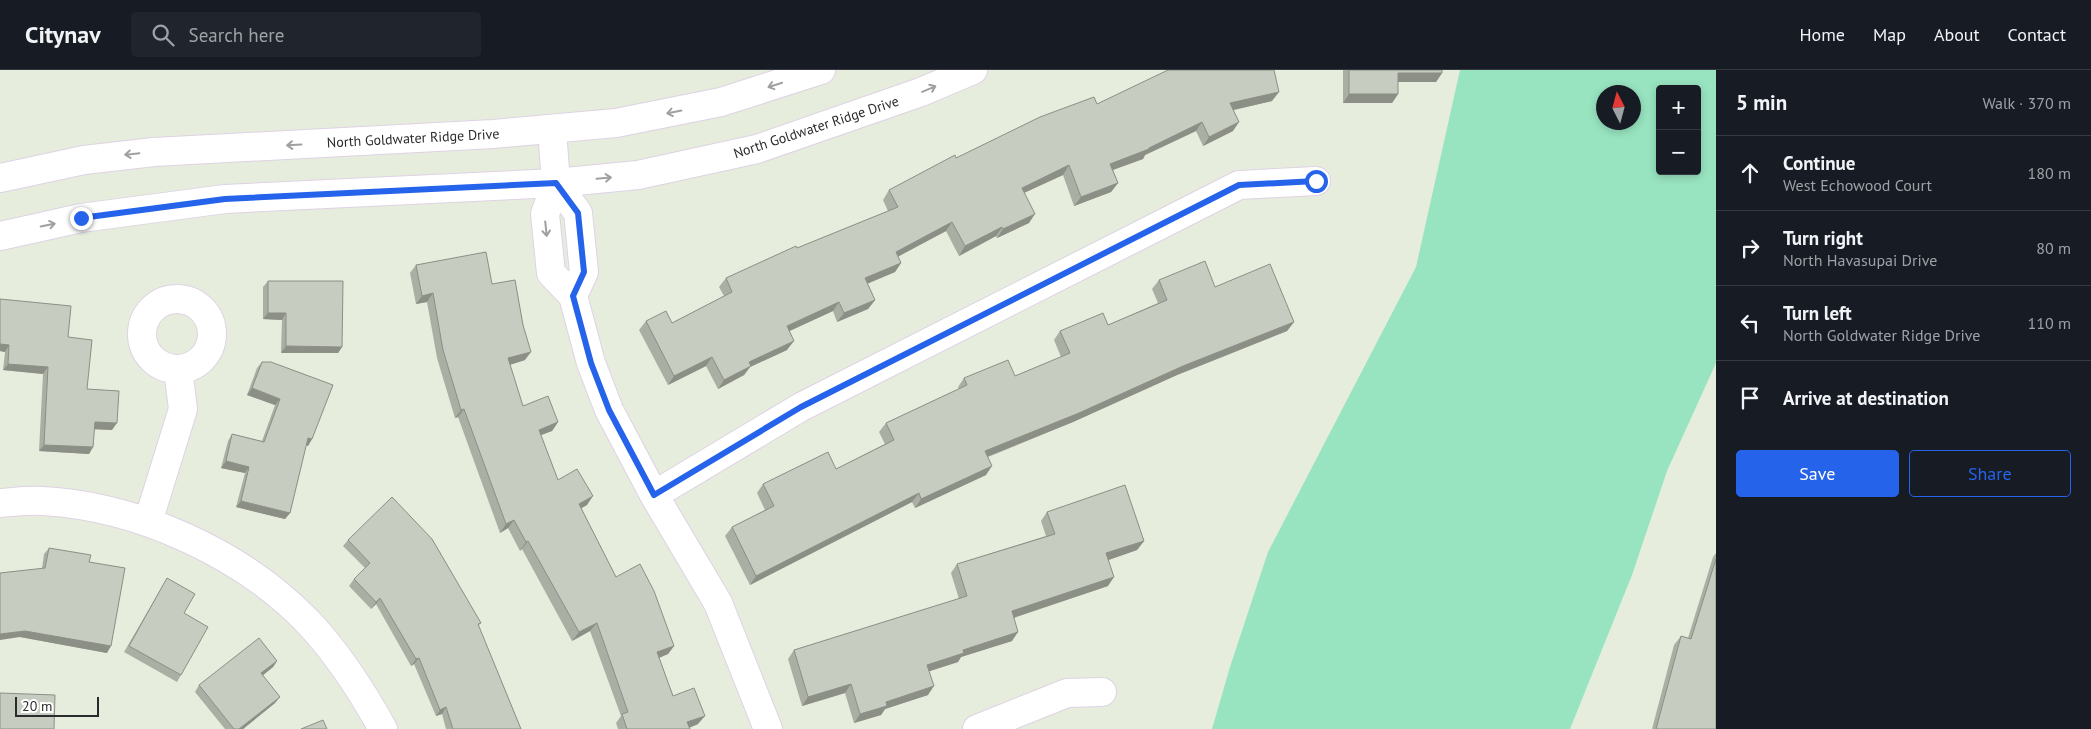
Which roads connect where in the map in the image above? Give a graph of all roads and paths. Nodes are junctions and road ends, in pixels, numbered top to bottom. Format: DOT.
graph roads {
  1 [pos="821,70"];
  2 [pos="973,70"];
  3 [pos="552,130"];
  4 [pos="0,178"];
  5 [pos="1316,181"];
  6 [pos="556,183"];
  7 [pos="0,236"];
  8 [pos="178,369"];
  9 [pos="654,495"];
  10 [pos="0,502"];
  11 [pos="148,522"];
  12 [pos="1102,692"];
  13 [pos="383,729"];
  14 [pos="768,729"];
  15 [pos="977,729"];
  1 -- 3 [label="street, North Goldwater Ridge Drive, one-way"];
  6 -- 2 [label="street, North Goldwater Ridge Drive, one-way"];
  3 -- 4 [label="street, North Goldwater Ridge Drive, one-way"];
  3 -- 6 [label="street"];
  5 -- 9 [label="street"];
  7 -- 6 [label="street, North Goldwater Ridge Drive, one-way"];
  6 -- 9 [label="street"];
  8 -- 11 [label="street"];
  9 -- 14 [label="street"];
  10 -- 11 [label="street"];
  11 -- 13 [label="street"];
  12 -- 15 [label="street"];
}
